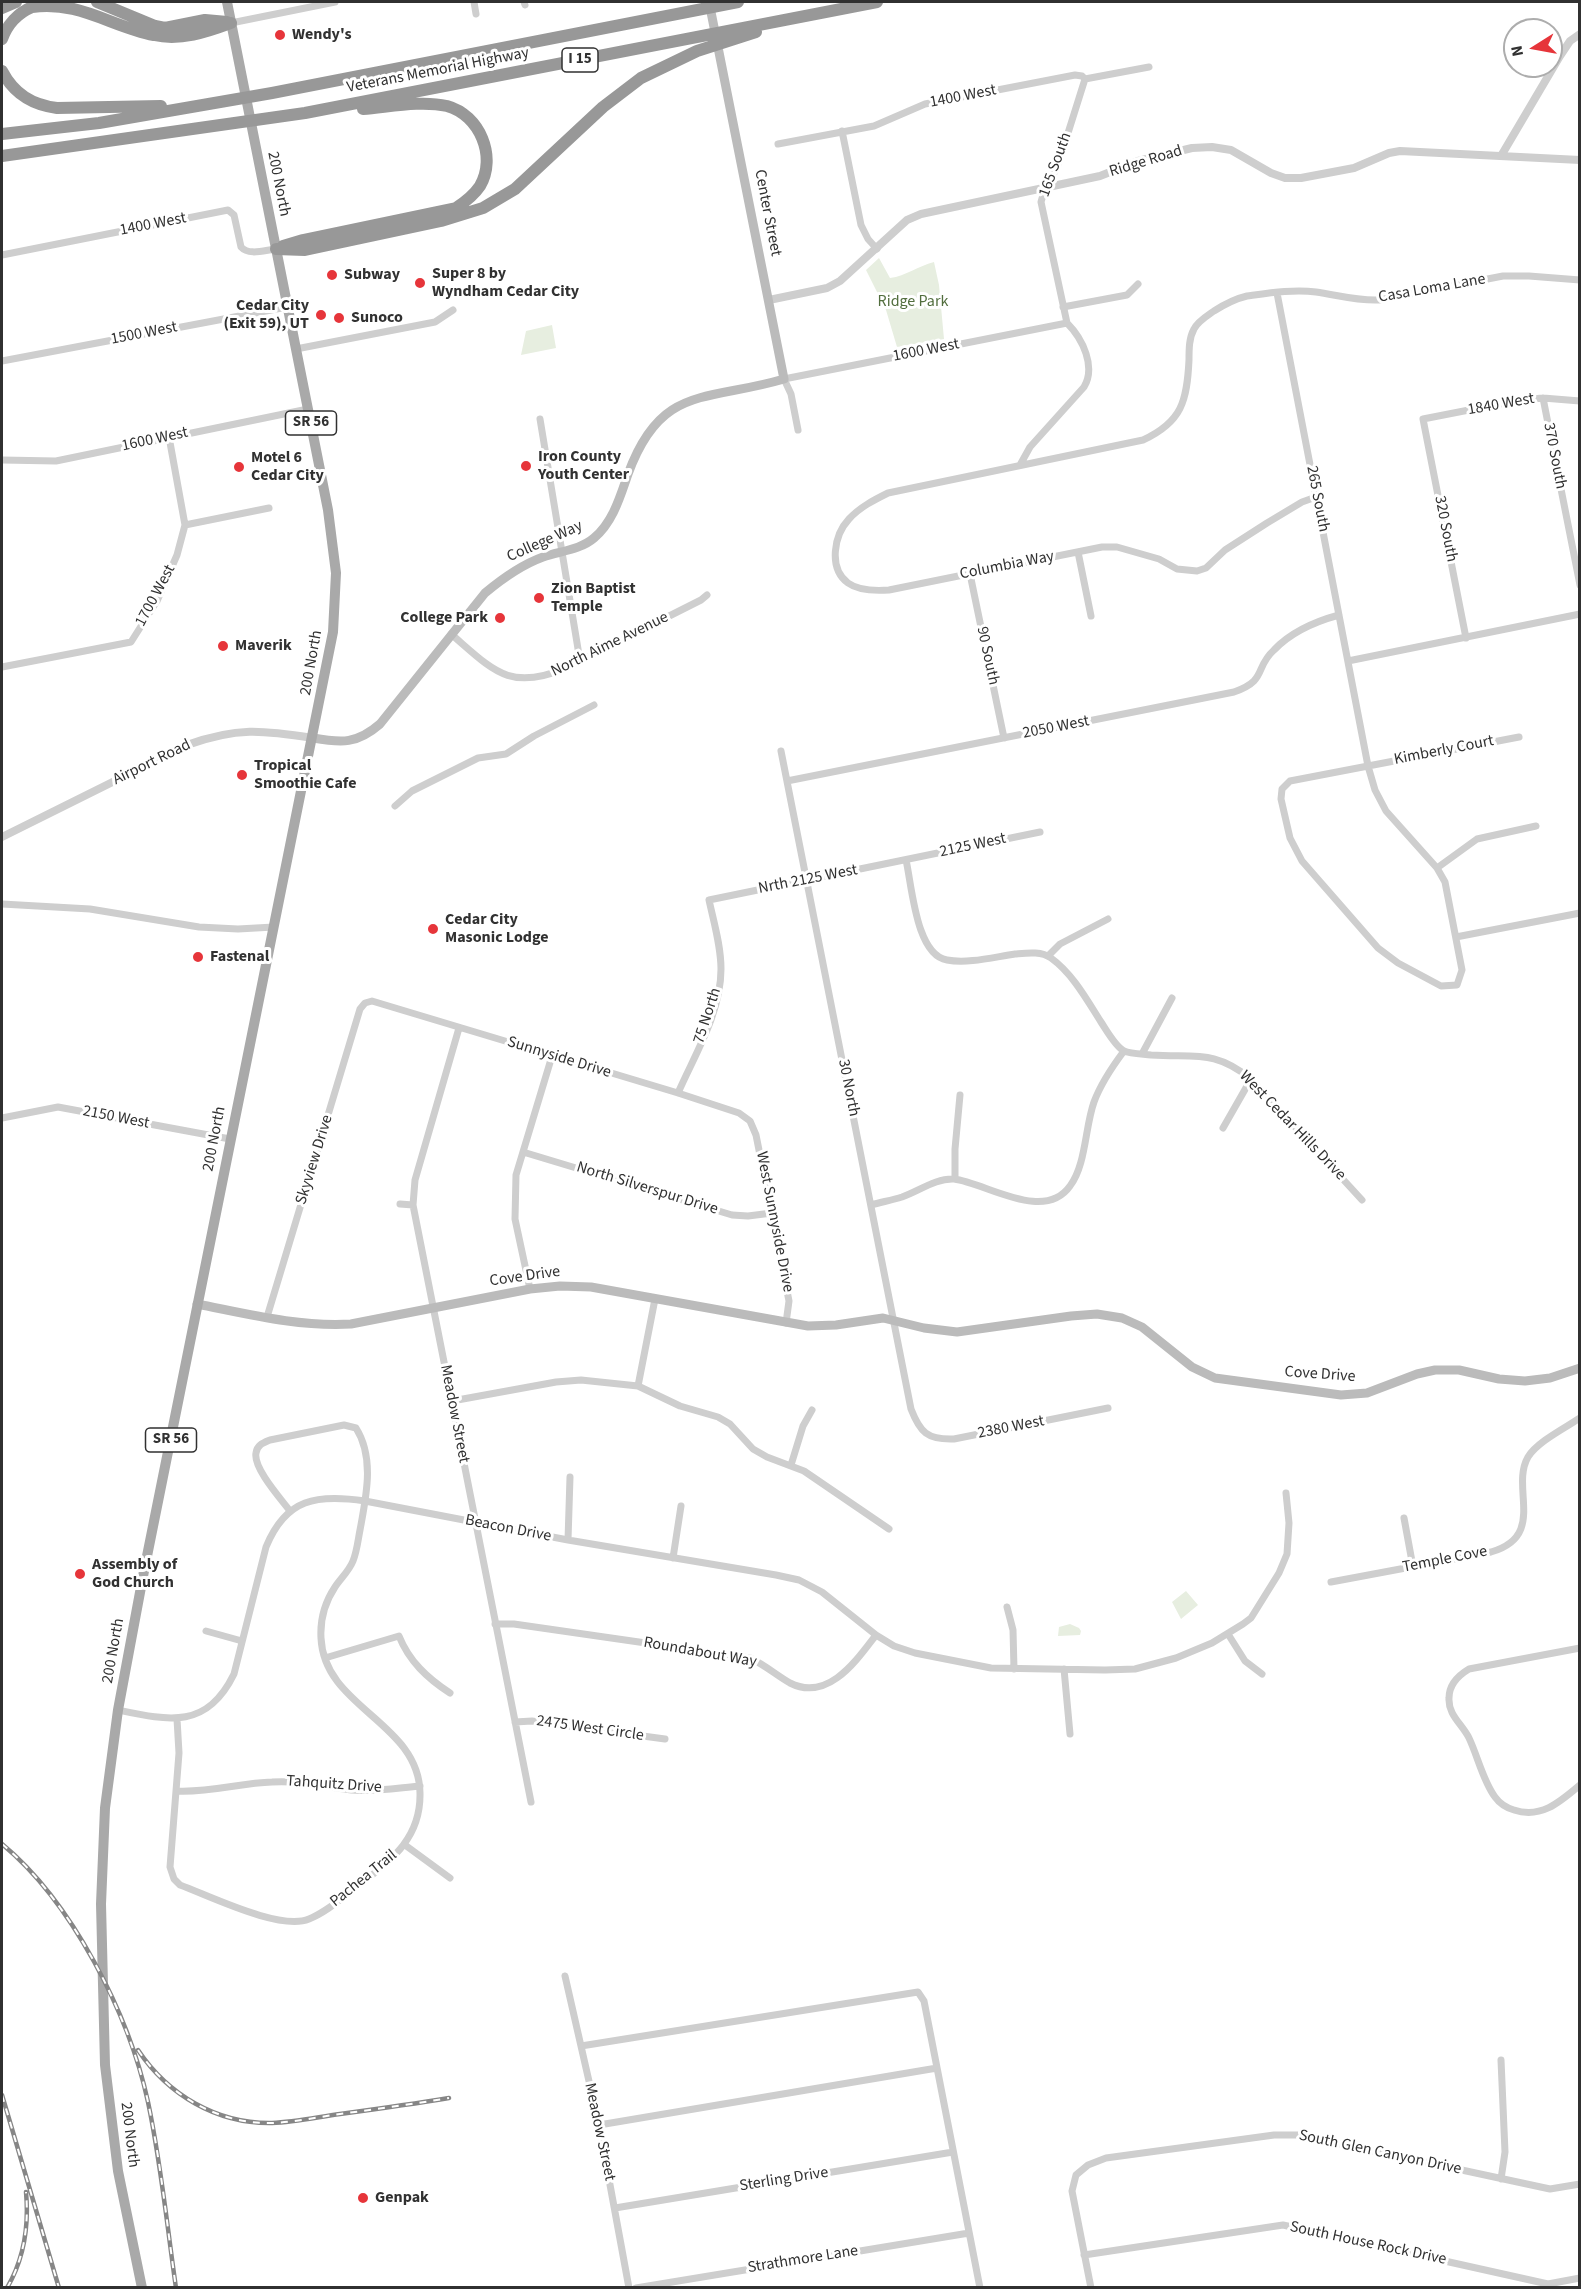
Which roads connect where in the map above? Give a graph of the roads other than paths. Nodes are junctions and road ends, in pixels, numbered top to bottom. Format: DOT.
graph roads {
  1 [pos="16,2"];
  2 [pos="97,2"];
  3 [pos="227,2"];
  4 [pos="335,2"];
  5 [pos="474,2"];
  6 [pos="709,2"];
  7 [pos="738,2"];
  8 [pos="877,2"];
  9 [pos="2,8"];
  10 [pos="476,14"];
  11 [pos="791,19"];
  12 [pos="231,23"];
  13 [pos="1580,34"];
  14 [pos="2,39"];
  15 [pos="1149,67"];
  16 [pos="2,71"];
  17 [pos="1085,79"];
  18 [pos="198,106"];
  19 [pos="306,113"];
  20 [pos="842,131"];
  21 [pos="2,134"];
  22 [pos="778,144"];
  23 [pos="2,156"];
  24 [pos="1501,156"];
  25 [pos="1580,160"];
  26 [pos="1046,188"];
  27 [pos="276,249"];
  28 [pos="877,249"];
  29 [pos="2,255"];
  30 [pos="1580,280"];
  31 [pos="1138,284"];
  32 [pos="1276,293"];
  33 [pos="769,300"];
  34 [pos="287,307"];
  35 [pos="1063,307"];
  36 [pos="453,310"];
  37 [pos="1068,323"];
  38 [pos="296,349"];
  39 [pos="2,361"];
  40 [pos="784,379"];
  41 [pos="1543,398"];
  42 [pos="1580,401"];
  43 [pos="308,409"];
  44 [pos="540,419"];
  45 [pos="1423,419"];
  46 [pos="798,430"];
  47 [pos="169,437"];
  48 [pos="2,460"];
  49 [pos="1020,465"];
  50 [pos="888,493"];
  51 [pos="1316,496"];
  52 [pos="268,508"];
  53 [pos="185,525"];
  54 [pos="561,552"];
  55 [pos="1078,552"];
  56 [pos="970,574"];
  57 [pos="1580,585"];
  58 [pos="707,595"];
  59 [pos="1580,614"];
  60 [pos="1339,615"];
  61 [pos="1091,616"];
  62 [pos="451,634"];
  63 [pos="1466,638"];
  64 [pos="580,661"];
  65 [pos="1348,661"];
  66 [pos="2,667"];
  67 [pos="594,705"];
  68 [pos="1519,737"];
  69 [pos="313,738"];
  70 [pos="1004,738"];
  71 [pos="781,751"];
  72 [pos="1368,766"];
  73 [pos="787,781"];
  74 [pos="395,806"];
  75 [pos="1536,825"];
  76 [pos="1040,832"];
  77 [pos="2,837"];
  78 [pos="906,860"];
  79 [pos="1437,868"];
  80 [pos="806,879"];
  81 [pos="709,900"];
  82 [pos="2,904"];
  83 [pos="1580,913"];
  84 [pos="1108,919"];
  85 [pos="274,927"];
  86 [pos="1456,937"];
  87 [pos="1048,956"];
  88 [pos="1172,998"];
  89 [pos="365,1003"];
  90 [pos="459,1028"];
  91 [pos="1124,1051"];
  92 [pos="1142,1054"];
  93 [pos="552,1056"];
  94 [pos="1251,1079"];
  95 [pos="678,1093"];
  96 [pos="960,1095"];
  97 [pos="2,1118"];
  98 [pos="750,1121"];
  99 [pos="1223,1128"];
  100 [pos="230,1139"];
  101 [pos="523,1152"];
  102 [pos="955,1179"];
  103 [pos="1362,1200"];
  104 [pos="400,1204"];
  105 [pos="413,1204"];
  106 [pos="871,1205"];
  107 [pos="772,1212"];
  108 [pos="530,1289"];
  109 [pos="655,1299"];
  110 [pos="197,1304"];
  111 [pos="432,1308"];
  112 [pos="267,1317"];
  113 [pos="893,1320"];
  114 [pos="786,1323"];
  115 [pos="1580,1368"];
  116 [pos="638,1386"];
  117 [pos="452,1401"];
  118 [pos="1108,1408"];
  119 [pos="812,1410"];
  120 [pos="1580,1418"];
  121 [pos="917,1425"];
  122 [pos="791,1465"];
  123 [pos="570,1478"];
  124 [pos="1286,1493"];
  125 [pos="365,1501"];
  126 [pos="681,1506"];
  127 [pos="290,1511"];
  128 [pos="1404,1518"];
  129 [pos="475,1522"];
  130 [pos="889,1529"];
  131 [pos="567,1540"];
  132 [pos="673,1558"];
  133 [pos="1413,1567"];
  134 [pos="1331,1582"];
  135 [pos="1007,1607"];
  136 [pos="495,1624"];
  137 [pos="206,1631"];
  138 [pos="1228,1634"];
  139 [pos="876,1635"];
  140 [pos="243,1641"];
  141 [pos="1580,1648"];
  142 [pos="325,1658"];
  143 [pos="1014,1669"];
  144 [pos="1064,1669"];
  145 [pos="1262,1674"];
  146 [pos="450,1693"];
  147 [pos="118,1710"];
  148 [pos="177,1719"];
  149 [pos="515,1722"];
  150 [pos="1070,1734"];
  151 [pos="665,1739"];
  152 [pos="420,1785"];
  153 [pos="1580,1785"];
  154 [pos="176,1791"];
  155 [pos="531,1802"];
  156 [pos="405,1845"];
  157 [pos="450,1878"];
  158 [pos="565,1977"];
  159 [pos="581,2046"];
  160 [pos="1501,2060"];
  161 [pos="937,2068"];
  162 [pos="599,2125"];
  163 [pos="953,2152"];
  164 [pos="1501,2179"];
  165 [pos="1580,2184"];
  166 [pos="615,2208"];
  167 [pos="969,2233"];
  168 [pos="1084,2255"];
  169 [pos="1580,2278"];
  170 [pos="142,2288"];
  171 [pos="629,2288"];
  172 [pos="636,2288"];
  173 [pos="980,2288"];
  174 [pos="1091,2288"];
  1 -- 9 [label="highway"];
  2 -- 12 [label="highway"];
  3 -- 12 [label="main road, 200 North / SR 56"];
  4 -- 12 [label="street"];
  5 -- 10 [label="street"];
  6 -- 33 [label="main road, Center Street"];
  7 -- 18 [label="highway, Veterans Memorial Highway / I 15"];
  8 -- 11 [label="highway, Veterans Memorial Highway / I 15"];
  11 -- 19 [label="highway, Veterans Memorial Highway / I 15"];
  11 -- 27 [label="highway"];
  12 -- 14 [label="highway"];
  12 -- 27 [label="main road, 200 North / SR 56"];
  13 -- 24 [label="street"];
  15 -- 17 [label="street, 1400 West"];
  16 -- 18 [label="highway"];
  17 -- 20 [label="street, 1400 West"];
  17 -- 26 [label="street, 165 South"];
  18 -- 21 [label="highway, Veterans Memorial Highway / I 15"];
  19 -- 23 [label="highway, Veterans Memorial Highway / I 15"];
  19 -- 27 [label="highway"];
  20 -- 22 [label="street, 1400 West"];
  20 -- 28 [label="street"];
  24 -- 25 [label="street, Ridge Road"];
  24 -- 26 [label="street, Ridge Road"];
  26 -- 28 [label="street, Ridge Road"];
  26 -- 35 [label="street, 165 South"];
  27 -- 29 [label="street, 1400 West"];
  27 -- 34 [label="main road, 200 North / SR 56"];
  28 -- 33 [label="street, Ridge Road"];
  30 -- 32 [label="street, Casa Loma Lane"];
  31 -- 35 [label="street"];
  32 -- 49 [label="street, Casa Loma Lane"];
  32 -- 51 [label="street, 265 South"];
  33 -- 40 [label="main road, Center Street"];
  34 -- 38 [label="main road, 200 North / SR 56"];
  34 -- 39 [label="street, 1500 West"];
  35 -- 37 [label="street, 165 South"];
  36 -- 38 [label="street"];
  37 -- 40 [label="street, 1600 West"];
  37 -- 49 [label="street, 165 South"];
  38 -- 43 [label="main road, 200 North / SR 56"];
  40 -- 46 [label="street, Center Street"];
  40 -- 54 [label="main road, College Way"];
  41 -- 42 [label="street, 1840 West"];
  41 -- 45 [label="street, 1840 West"];
  41 -- 57 [label="street, 370 South"];
  43 -- 47 [label="street, 1600 West"];
  43 -- 69 [label="main road, 200 North / SR 56"];
  44 -- 54 [label="street"];
  45 -- 63 [label="street, 320 South"];
  47 -- 48 [label="street, 1600 West"];
  47 -- 53 [label="street, 1700 West"];
  49 -- 50 [label="street, Casa Loma Lane"];
  50 -- 56 [label="street, Columbia Way"];
  51 -- 55 [label="street, Columbia Way"];
  51 -- 60 [label="street, 265 South"];
  52 -- 53 [label="street"];
  53 -- 66 [label="street, 1700 West"];
  54 -- 62 [label="main road, College Way"];
  54 -- 64 [label="street"];
  55 -- 56 [label="street, Columbia Way"];
  55 -- 61 [label="street"];
  56 -- 70 [label="street, 90 South"];
  58 -- 64 [label="street, North Aime Avenue"];
  59 -- 63 [label="street"];
  60 -- 65 [label="street, 265 South"];
  60 -- 70 [label="street, 2050 West"];
  62 -- 64 [label="street, North Aime Avenue"];
  62 -- 69 [label="main road, College Way"];
  63 -- 65 [label="street"];
  65 -- 72 [label="street, 265 South"];
  67 -- 74 [label="street"];
  68 -- 72 [label="street, Kimberly Court"];
  69 -- 77 [label="street, Airport Road"];
  69 -- 85 [label="main road, 200 North / SR 56"];
  70 -- 73 [label="street, 2050 West"];
  71 -- 73 [label="street, 30 North"];
  72 -- 79 [label="street, 265 South"];
  72 -- 86 [label="street, Kimberly Court"];
  73 -- 80 [label="street, 30 North"];
  75 -- 79 [label="street"];
  76 -- 78 [label="street, 2125 West"];
  78 -- 80 [label="street, Nrth 2125 West"];
  78 -- 87 [label="street"];
  79 -- 86 [label="street"];
  80 -- 81 [label="street, Nrth 2125 West"];
  80 -- 106 [label="street, 30 North"];
  81 -- 95 [label="street, 75 North"];
  82 -- 85 [label="street"];
  83 -- 86 [label="street"];
  84 -- 87 [label="street"];
  85 -- 100 [label="main road, 200 North / SR 56"];
  87 -- 91 [label="street"];
  88 -- 92 [label="street"];
  89 -- 90 [label="street, Sunnyside Drive"];
  89 -- 112 [label="street, Skyview Drive"];
  90 -- 93 [label="street, Sunnyside Drive"];
  90 -- 105 [label="street, Meadow Street"];
  91 -- 92 [label="street, West Cedar Hills Drive"];
  91 -- 102 [label="street"];
  92 -- 94 [label="street, West Cedar Hills Drive"];
  93 -- 95 [label="street, Sunnyside Drive"];
  93 -- 101 [label="street"];
  94 -- 99 [label="street"];
  94 -- 103 [label="street, West Cedar Hills Drive"];
  95 -- 98 [label="street, Sunnyside Drive"];
  96 -- 102 [label="street"];
  97 -- 100 [label="street, 2150 West"];
  98 -- 107 [label="street, West Sunnyside Drive"];
  100 -- 110 [label="main road, 200 North / SR 56"];
  101 -- 107 [label="street, North Silverspur Drive"];
  101 -- 108 [label="street"];
  102 -- 106 [label="street"];
  104 -- 105 [label="street"];
  105 -- 111 [label="street, Meadow Street"];
  106 -- 113 [label="street, 30 North"];
  107 -- 114 [label="street, West Sunnyside Drive"];
  108 -- 109 [label="main road, Cove Drive"];
  108 -- 111 [label="main road, Cove Drive"];
  109 -- 114 [label="main road, Cove Drive"];
  109 -- 116 [label="street"];
  110 -- 112 [label="main road, Cove Drive"];
  110 -- 147 [label="main road, 200 North / SR 56"];
  111 -- 112 [label="main road, Cove Drive"];
  111 -- 117 [label="street, Meadow Street"];
  113 -- 114 [label="main road, Cove Drive"];
  113 -- 115 [label="main road, Cove Drive"];
  113 -- 121 [label="street, 30 North"];
  116 -- 117 [label="street"];
  116 -- 122 [label="street"];
  117 -- 129 [label="street, Meadow Street"];
  118 -- 121 [label="street, 2380 West"];
  119 -- 122 [label="street"];
  120 -- 133 [label="street, Temple Cove"];
  122 -- 130 [label="street"];
  123 -- 131 [label="street"];
  124 -- 138 [label="street, Beacon Drive"];
  125 -- 127 [label="street, Beacon Drive"];
  125 -- 127 [label="street, Pachea Trail"];
  125 -- 129 [label="street, Beacon Drive"];
  125 -- 142 [label="street, Pachea Trail"];
  126 -- 132 [label="street"];
  127 -- 140 [label="street, Beacon Drive"];
  128 -- 133 [label="street"];
  129 -- 131 [label="street, Beacon Drive"];
  129 -- 136 [label="street, Meadow Street"];
  131 -- 132 [label="street, Beacon Drive"];
  132 -- 139 [label="street, Beacon Drive"];
  133 -- 134 [label="street, Temple Cove"];
  135 -- 143 [label="street"];
  136 -- 139 [label="street, Roundabout Way"];
  136 -- 149 [label="street, Meadow Street"];
  137 -- 140 [label="street"];
  138 -- 144 [label="street, Beacon Drive"];
  138 -- 145 [label="street"];
  139 -- 143 [label="street, Beacon Drive"];
  140 -- 148 [label="street, Beacon Drive"];
  141 -- 153 [label="street"];
  142 -- 146 [label="street"];
  142 -- 152 [label="street, Pachea Trail"];
  143 -- 144 [label="street, Beacon Drive"];
  144 -- 150 [label="street"];
  147 -- 148 [label="street, Beacon Drive"];
  147 -- 170 [label="main road, 200 North / SR 56"];
  148 -- 154 [label="street, Pachea Trail"];
  149 -- 151 [label="street, 2475 West Circle"];
  149 -- 155 [label="street, Meadow Street"];
  152 -- 154 [label="street, Tahquitz Drive"];
  152 -- 156 [label="street, Pachea Trail"];
  154 -- 156 [label="street, Pachea Trail"];
  156 -- 157 [label="street"];
  158 -- 159 [label="street, Meadow Street"];
  159 -- 161 [label="street"];
  159 -- 162 [label="street, Meadow Street"];
  160 -- 164 [label="street"];
  161 -- 162 [label="street"];
  161 -- 163 [label="street"];
  162 -- 166 [label="street, Meadow Street"];
  163 -- 166 [label="street, Sterling Drive"];
  163 -- 167 [label="street"];
  164 -- 165 [label="street, South Glen Canyon Drive"];
  164 -- 168 [label="street, South Glen Canyon Drive"];
  166 -- 171 [label="street, Meadow Street"];
  167 -- 172 [label="street, Strathmore Lane"];
  167 -- 173 [label="street"];
  168 -- 169 [label="street, South House Rock Drive"];
  168 -- 174 [label="street"];
}
